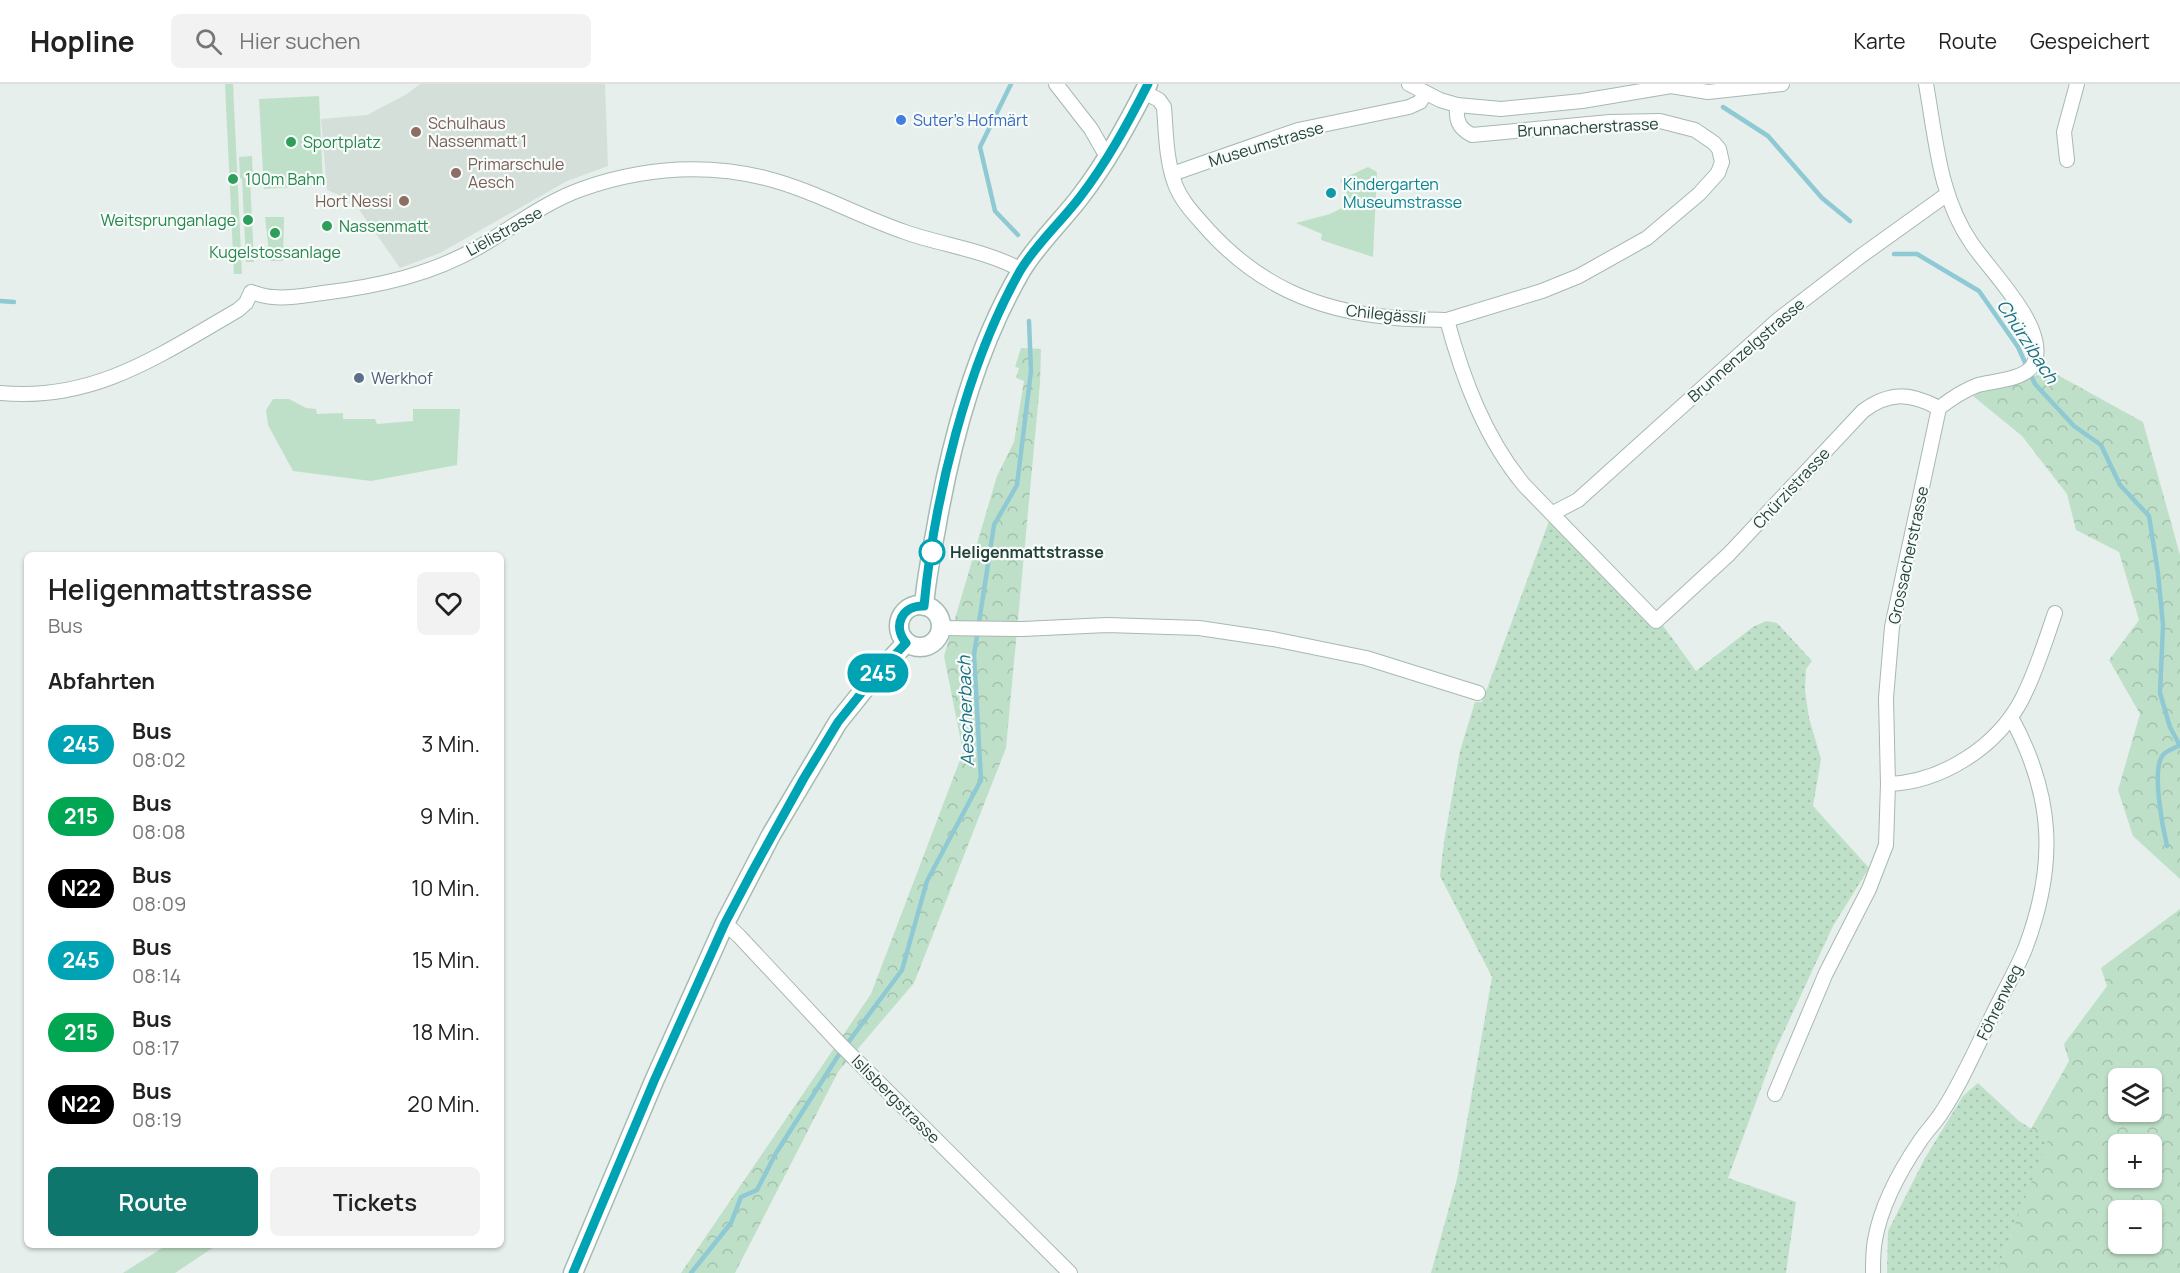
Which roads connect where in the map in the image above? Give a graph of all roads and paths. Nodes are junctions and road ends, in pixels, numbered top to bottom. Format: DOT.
graph roads {
  1 [pos="1056,84"];
  2 [pos="1409,84"];
  3 [pos="1782,84"];
  4 [pos="1926,84"];
  5 [pos="2077,84"];
  6 [pos="1671,85"];
  7 [pos="1146,88"];
  8 [pos="1425,93"];
  9 [pos="1457,105"];
  10 [pos="1109,155"];
  11 [pos="2067,159"];
  12 [pos="1172,174"];
  13 [pos="1946,195"];
  14 [pos="1021,270"];
  15 [pos="1448,320"];
  16 [pos="0,393"];
  17 [pos="1939,408"];
  18 [pos="1552,513"];
  19 [pos="924,606"];
  20 [pos="2055,613"];
  21 [pos="1656,621"];
  22 [pos="941,628"];
  23 [pos="906,643"];
  24 [pos="1478,693"];
  25 [pos="2011,717"];
  26 [pos="1888,784"];
  27 [pos="725,923"];
  28 [pos="1775,1094"];
  29 [pos="1873,1272"];
  30 [pos="573,1273"];
  31 [pos="1070,1273"];
  1 -- 10 [label="street"];
  2 -- 8 [label="street"];
  3 -- 6 [label="street"];
  4 -- 13 [label="street"];
  5 -- 11 [label="street"];
  6 -- 9 [label="street"];
  7 -- 10 [label="street"];
  7 -- 12 [label="street, Chilegässli"];
  8 -- 9 [label="street"];
  8 -- 12 [label="street, Museumstrasse"];
  9 -- 15 [label="street, Brunnacherstrasse"];
  10 -- 14 [label="street"];
  12 -- 15 [label="street, Chilegässli"];
  13 -- 17 [label="street"];
  13 -- 18 [label="street, Brunnenzelgstrasse"];
  14 -- 16 [label="street, Lielistrasse"];
  14 -- 19 [label="street"];
  15 -- 18 [label="street, Chilegässli"];
  17 -- 21 [label="street, Chürzistrasse"];
  17 -- 26 [label="street, Grossacherstrasse"];
  18 -- 21 [label="street, Chilegässli"];
  19 -- 22 [label="street"];
  19 -- 23 [label="street"];
  20 -- 25 [label="street"];
  22 -- 23 [label="street"];
  22 -- 24 [label="street"];
  23 -- 27 [label="street"];
  25 -- 26 [label="street"];
  25 -- 29 [label="street, Föhrenweg"];
  26 -- 28 [label="street, Grossacherstrasse"];
  27 -- 30 [label="street"];
  27 -- 31 [label="street, Islisbergstrasse"];
}
